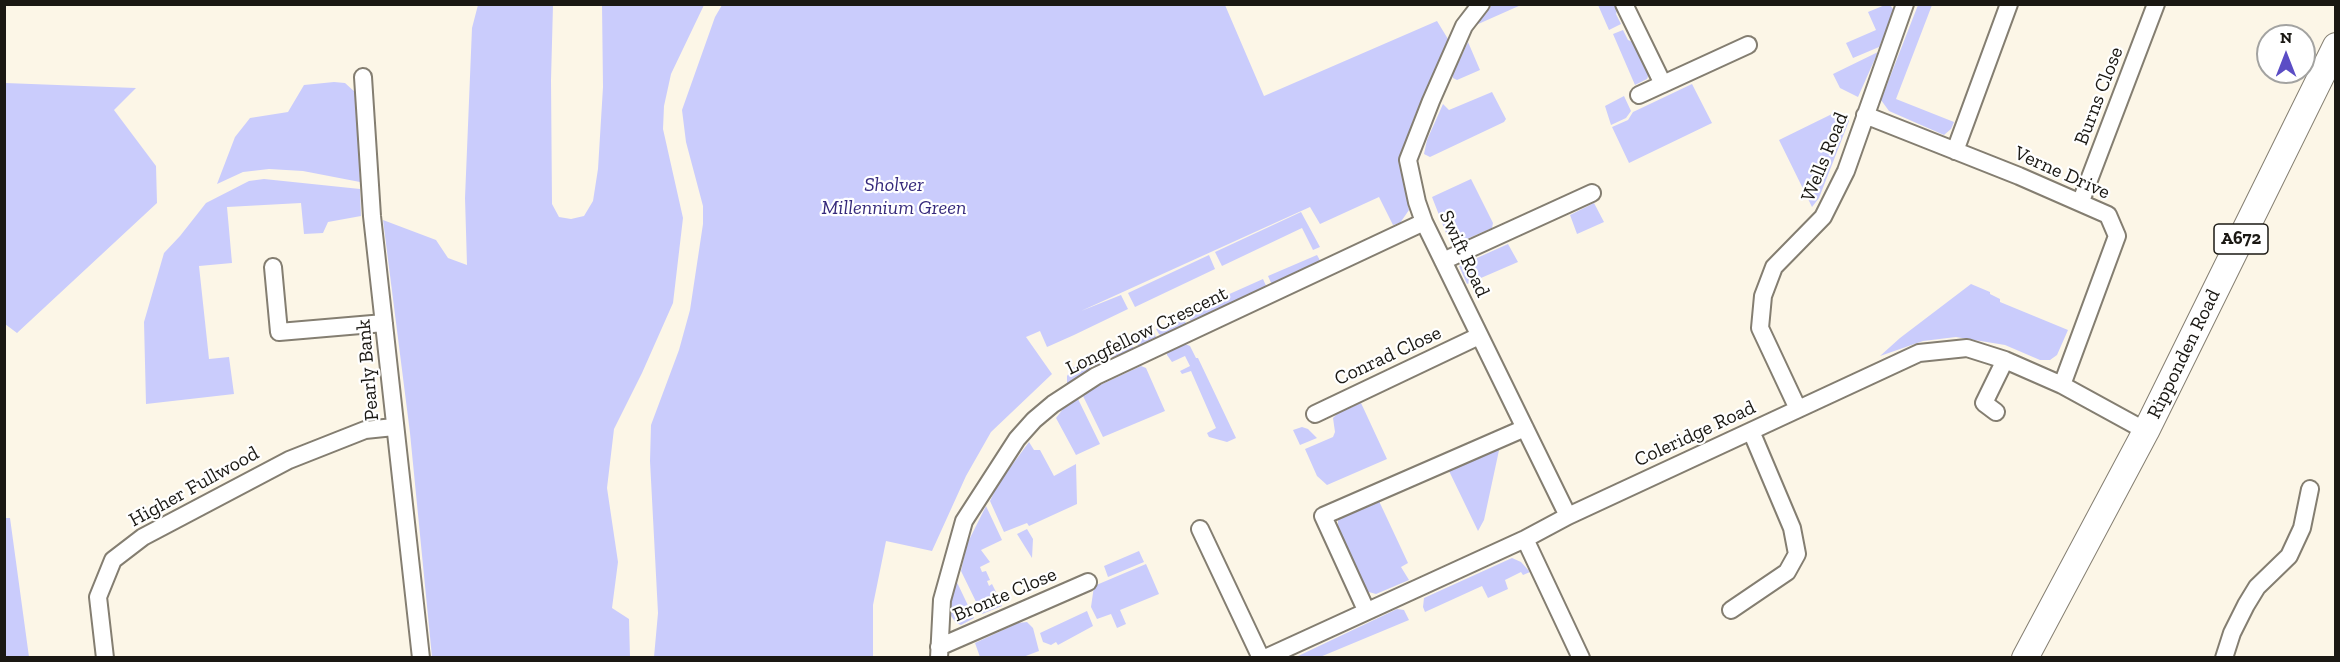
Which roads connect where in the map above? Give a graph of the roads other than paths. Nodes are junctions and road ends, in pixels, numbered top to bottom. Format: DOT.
graph roads {
  1 [pos="1481,4"];
  2 [pos="1624,4"];
  3 [pos="1905,4"];
  4 [pos="2009,4"];
  5 [pos="2156,4"];
  6 [pos="1748,45"];
  7 [pos="2336,46"];
  8 [pos="363,77"];
  9 [pos="1663,84"];
  10 [pos="1639,95"];
  11 [pos="1865,115"];
  12 [pos="1955,151"];
  13 [pos="1592,193"];
  14 [pos="2081,201"];
  15 [pos="1424,222"];
  16 [pos="1443,261"];
  17 [pos="273,267"];
  18 [pos="384,323"];
  19 [pos="1479,336"];
  20 [pos="2006,360"];
  21 [pos="2062,385"];
  22 [pos="1798,409"];
  23 [pos="1996,412"];
  24 [pos="1315,414"];
  25 [pos="394,427"];
  26 [pos="1525,428"];
  27 [pos="1751,431"];
  28 [pos="2146,431"];
  29 [pos="2310,489"];
  30 [pos="1568,516"];
  31 [pos="1200,529"];
  32 [pos="1525,538"];
  33 [pos="1088,582"];
  34 [pos="1366,610"];
  35 [pos="1731,610"];
  36 [pos="939,652"];
  37 [pos="105,657"];
  38 [pos="421,657"];
  39 [pos="1263,657"];
  40 [pos="1581,657"];
  41 [pos="2025,657"];
  42 [pos="2224,657"];
  1 -- 15 [label="street, Swift Road"];
  2 -- 9 [label="street"];
  3 -- 11 [label="street, Wells Road"];
  4 -- 12 [label="street"];
  5 -- 14 [label="street, Burns Close"];
  6 -- 9 [label="street"];
  7 -- 28 [label="main road, Ripponden Road / A672"];
  8 -- 18 [label="street, Pearly Bank"];
  9 -- 10 [label="street"];
  11 -- 12 [label="street, Verne Drive"];
  11 -- 22 [label="street, Wells Road"];
  12 -- 14 [label="street, Verne Drive"];
  13 -- 16 [label="street"];
  14 -- 21 [label="street, Verne Drive"];
  15 -- 16 [label="street, Swift Road"];
  15 -- 36 [label="street, Longfellow Crescent"];
  16 -- 19 [label="street, Swift Road"];
  17 -- 18 [label="street"];
  18 -- 25 [label="street, Pearly Bank"];
  19 -- 24 [label="street, Conrad Close"];
  19 -- 26 [label="street, Swift Road"];
  20 -- 21 [label="street, Coleridge Road"];
  20 -- 22 [label="street, Coleridge Road"];
  20 -- 23 [label="street"];
  21 -- 28 [label="street, Coleridge Road"];
  22 -- 27 [label="street, Coleridge Road"];
  25 -- 37 [label="street, Higher Fullwood"];
  25 -- 38 [label="street, Pearly Bank"];
  26 -- 30 [label="street, Swift Road"];
  26 -- 34 [label="street"];
  27 -- 30 [label="street, Coleridge Road"];
  27 -- 35 [label="street"];
  28 -- 41 [label="main road, Ripponden Road / A672"];
  29 -- 42 [label="street"];
  30 -- 32 [label="street, Coleridge Road"];
  31 -- 39 [label="street, Coleridge Road"];
  32 -- 34 [label="street, Coleridge Road"];
  32 -- 40 [label="street"];
  33 -- 36 [label="street, Bronte Close"];
  34 -- 39 [label="street, Coleridge Road"];
}
